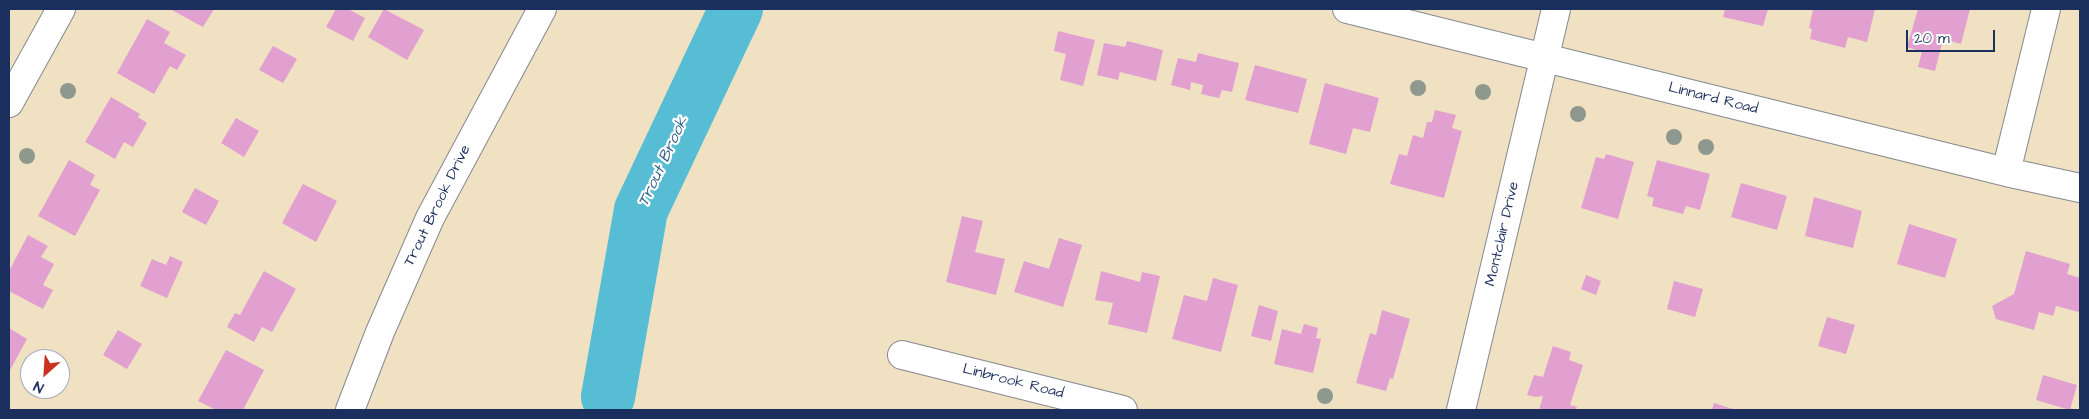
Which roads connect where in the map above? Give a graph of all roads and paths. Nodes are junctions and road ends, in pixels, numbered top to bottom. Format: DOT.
graph roads {
  1 [pos="61,9"];
  2 [pos="542,9"];
  3 [pos="1347,9"];
  4 [pos="1556,9"];
  5 [pos="2046,9"];
  6 [pos="1544,58"];
  7 [pos="9,103"];
  8 [pos="2006,172"];
  9 [pos="2080,188"];
  10 [pos="902,355"];
  11 [pos="350,410"];
  12 [pos="1123,410"];
  13 [pos="1461,410"];
  1 -- 7 [label="street"];
  2 -- 11 [label="street, Trout Brook Drive"];
  3 -- 6 [label="street, Linnard Road"];
  4 -- 6 [label="street, Montclair Drive"];
  5 -- 8 [label="street"];
  6 -- 8 [label="street, Linnard Road"];
  6 -- 13 [label="street, Montclair Drive"];
  8 -- 9 [label="street, Linnard Road"];
  10 -- 12 [label="street, Linbrook Road"];
}
